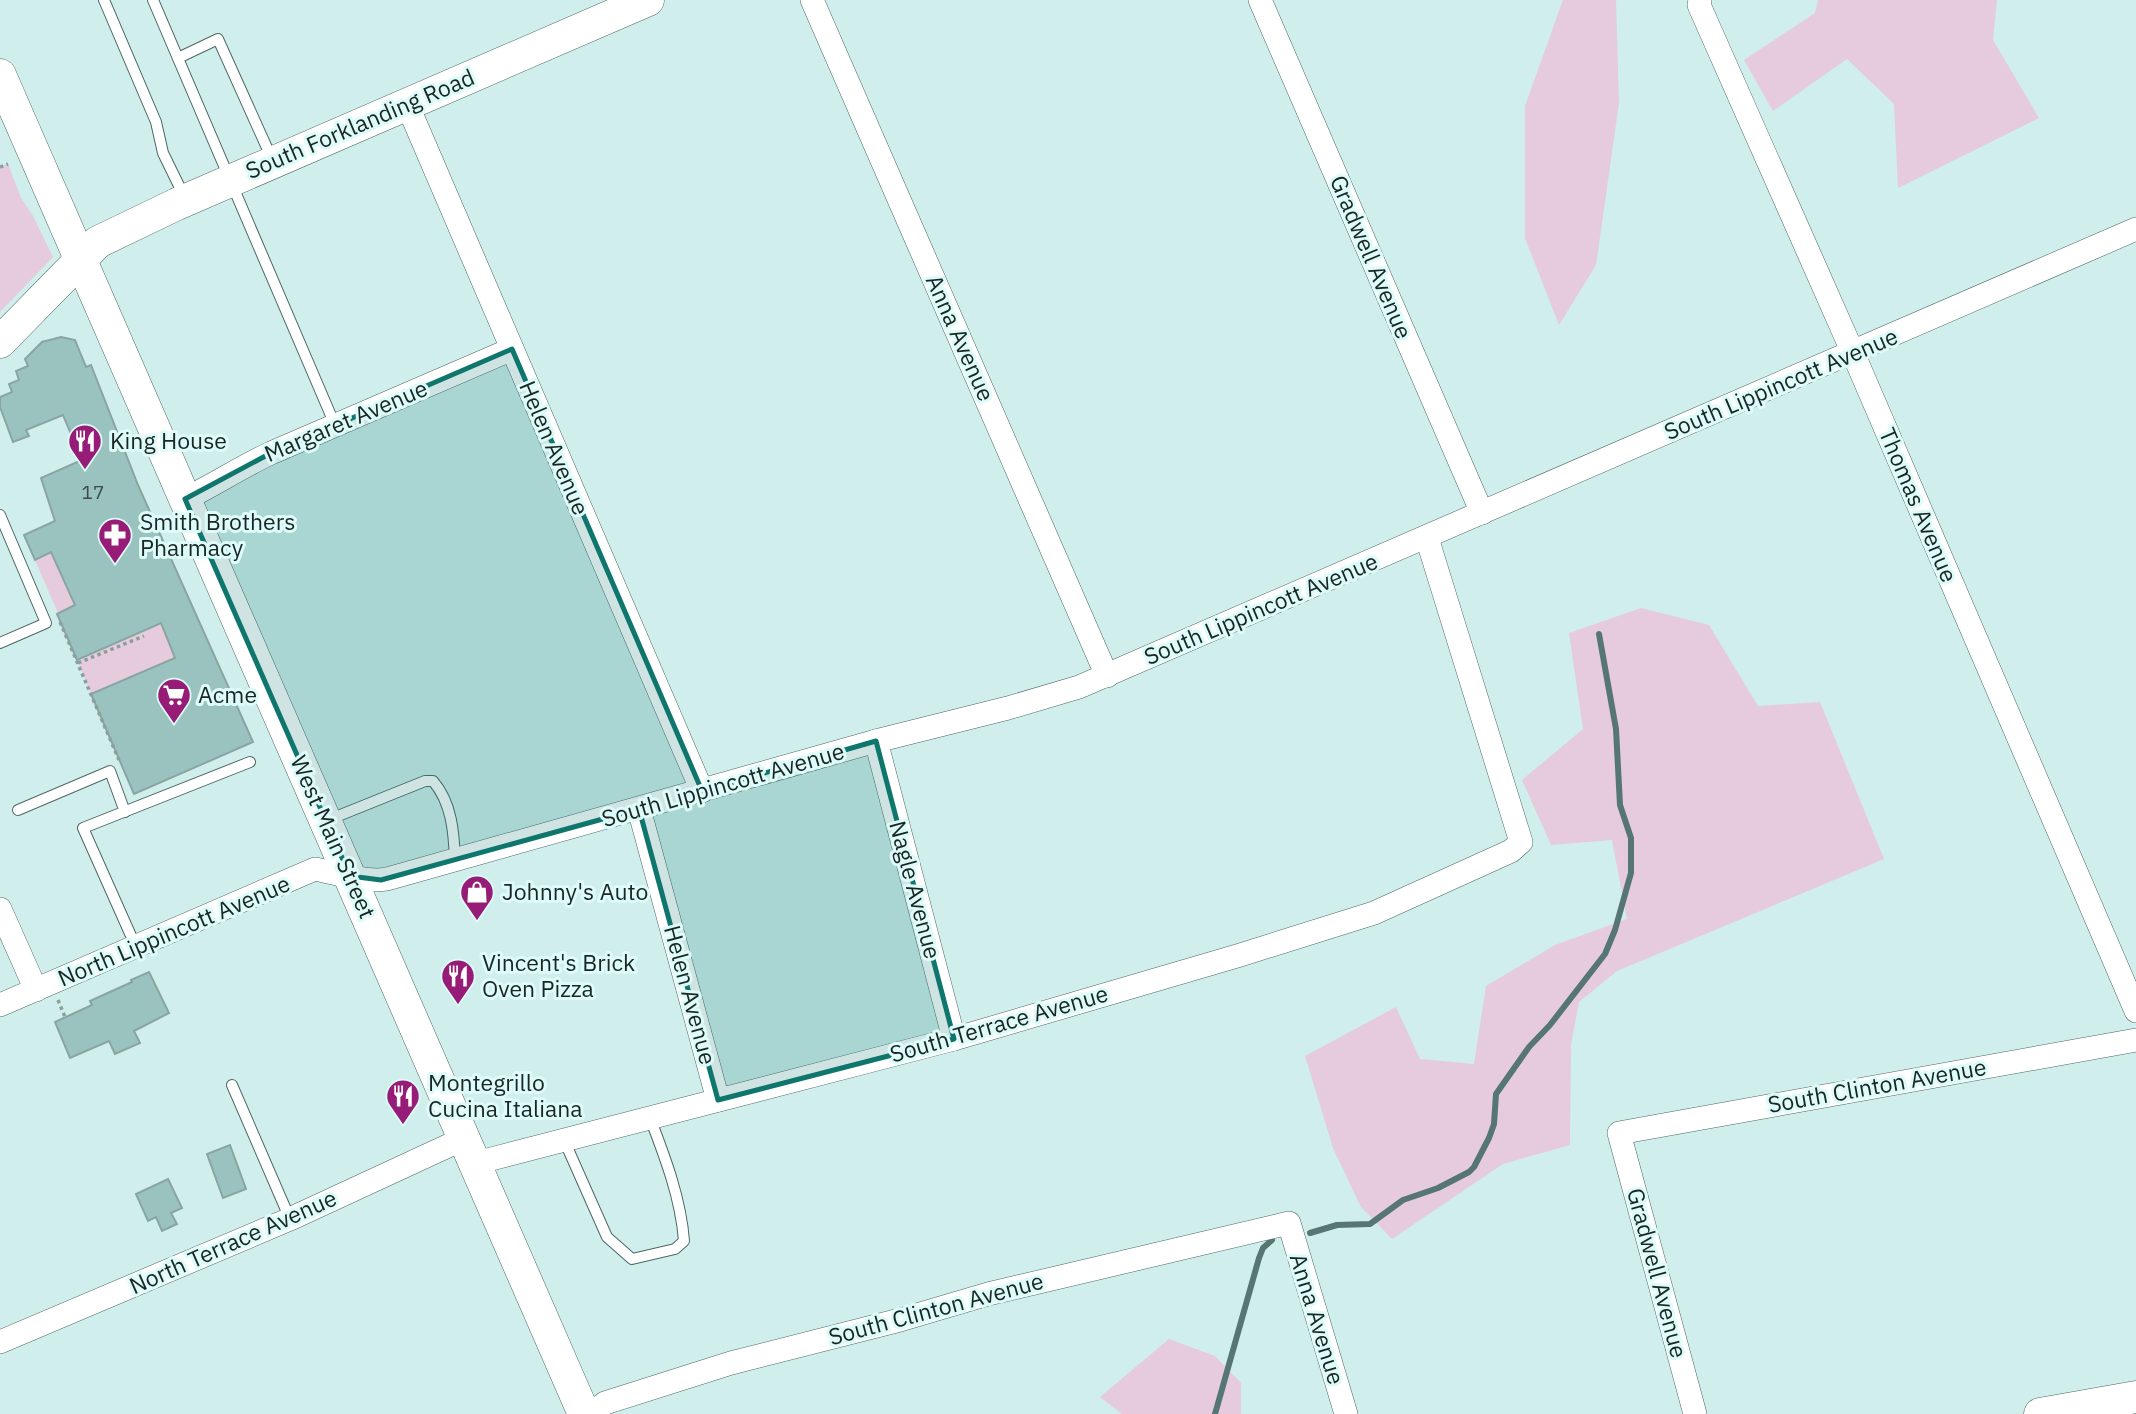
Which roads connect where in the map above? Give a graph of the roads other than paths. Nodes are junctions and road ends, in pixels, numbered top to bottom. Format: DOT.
graph roads {
  1 [pos="104,0"];
  2 [pos="153,0"];
  3 [pos="812,0"];
  4 [pos="1260,0"];
  5 [pos="1700,0"];
  6 [pos="643,1"];
  7 [pos="178,58"];
  8 [pos="0,75"];
  9 [pos="407,104"];
  10 [pos="274,162"];
  11 [pos="230,181"];
  12 [pos="186,200"];
  13 [pos="2136,229"];
  14 [pos="80,261"];
  15 [pos="0,342"];
  16 [pos="512,349"];
  17 [pos="1853,353"];
  18 [pos="336,426"];
  19 [pos="185,499"];
  20 [pos="1482,513"];
  21 [pos="0,515"];
  22 [pos="1426,538"];
  23 [pos="0,643"];
  24 [pos="1107,676"];
  25 [pos="876,741"];
  26 [pos="250,762"];
  27 [pos="702,791"];
  28 [pos="639,809"];
  29 [pos="18,810"];
  30 [pos="125,811"];
  31 [pos="325,821"];
  32 [pos="455,861"];
  33 [pos="350,876"];
  34 [pos="0,909"];
  35 [pos="136,947"];
  36 [pos="36,990"];
  37 [pos="0,1005"];
  38 [pos="2136,1011"];
  39 [pos="954,1039"];
  40 [pos="2136,1040"];
  41 [pos="232,1085"];
  42 [pos="718,1100"];
  43 [pos="650,1118"];
  44 [pos="1619,1133"];
  45 [pos="564,1140"];
  46 [pos="470,1150"];
  47 [pos="290,1219"];
  48 [pos="1289,1223"];
  49 [pos="0,1342"];
  50 [pos="2136,1397"];
  51 [pos="584,1414"];
  52 [pos="590,1414"];
  53 [pos="1346,1414"];
  54 [pos="1695,1414"];
  55 [pos="2040,1414"];
  1 -- 12 [label="lane"];
  2 -- 7 [label="lane"];
  3 -- 24 [label="street, Anna Avenue"];
  4 -- 20 [label="street, Gradwell Avenue"];
  5 -- 17 [label="street, Thomas Avenue"];
  6 -- 9 [label="main road, South Forklanding Road"];
  7 -- 10 [label="lane"];
  7 -- 11 [label="lane"];
  8 -- 14 [label="main road, West Main Street"];
  9 -- 10 [label="main road, South Forklanding Road"];
  9 -- 16 [label="street, Helen Avenue"];
  10 -- 11 [label="main road, South Forklanding Road"];
  11 -- 12 [label="main road, South Forklanding Road"];
  11 -- 18 [label="lane"];
  12 -- 14 [label="main road, South Forklanding Road"];
  13 -- 17 [label="street, South Lippincott Avenue"];
  14 -- 15 [label="main road, South Forklanding Road"];
  14 -- 19 [label="main road, West Main Street"];
  16 -- 18 [label="street, Margaret Avenue"];
  16 -- 27 [label="street, Helen Avenue"];
  17 -- 20 [label="street, South Lippincott Avenue"];
  17 -- 38 [label="street, Thomas Avenue"];
  18 -- 19 [label="street, Margaret Avenue"];
  19 -- 31 [label="main road, West Main Street"];
  20 -- 22 [label="street, South Lippincott Avenue"];
  21 -- 23 [label="lane"];
  22 -- 24 [label="street, South Lippincott Avenue"];
  22 -- 39 [label="street, South Terrace Avenue"];
  24 -- 25 [label="street, South Lippincott Avenue"];
  25 -- 27 [label="street, South Lippincott Avenue"];
  25 -- 39 [label="street, Nagle Avenue"];
  26 -- 30 [label="lane"];
  27 -- 28 [label="street, South Lippincott Avenue"];
  28 -- 32 [label="street, South Lippincott Avenue"];
  28 -- 42 [label="street, Helen Avenue"];
  29 -- 30 [label="lane"];
  30 -- 35 [label="lane"];
  31 -- 32 [label="lane"];
  31 -- 33 [label="main road, West Main Street"];
  32 -- 33 [label="street, South Lippincott Avenue"];
  33 -- 35 [label="street, North Lippincott Avenue"];
  33 -- 46 [label="main road, West Main Street"];
  34 -- 36 [label="street"];
  35 -- 36 [label="street, North Lippincott Avenue"];
  36 -- 37 [label="street, North Lippincott Avenue"];
  39 -- 42 [label="street, South Terrace Avenue"];
  40 -- 44 [label="street, South Clinton Avenue"];
  41 -- 47 [label="lane"];
  42 -- 43 [label="street, South Terrace Avenue"];
  43 -- 45 [label="street, South Terrace Avenue"];
  43 -- 45 [label="lane"];
  44 -- 54 [label="street, Gradwell Avenue"];
  45 -- 46 [label="street, South Terrace Avenue"];
  46 -- 47 [label="street, North Terrace Avenue"];
  46 -- 51 [label="main road, West Main Street"];
  47 -- 49 [label="street, North Terrace Avenue"];
  48 -- 52 [label="street, South Clinton Avenue"];
  48 -- 53 [label="street, Anna Avenue"];
  50 -- 55 [label="main road"];
}
